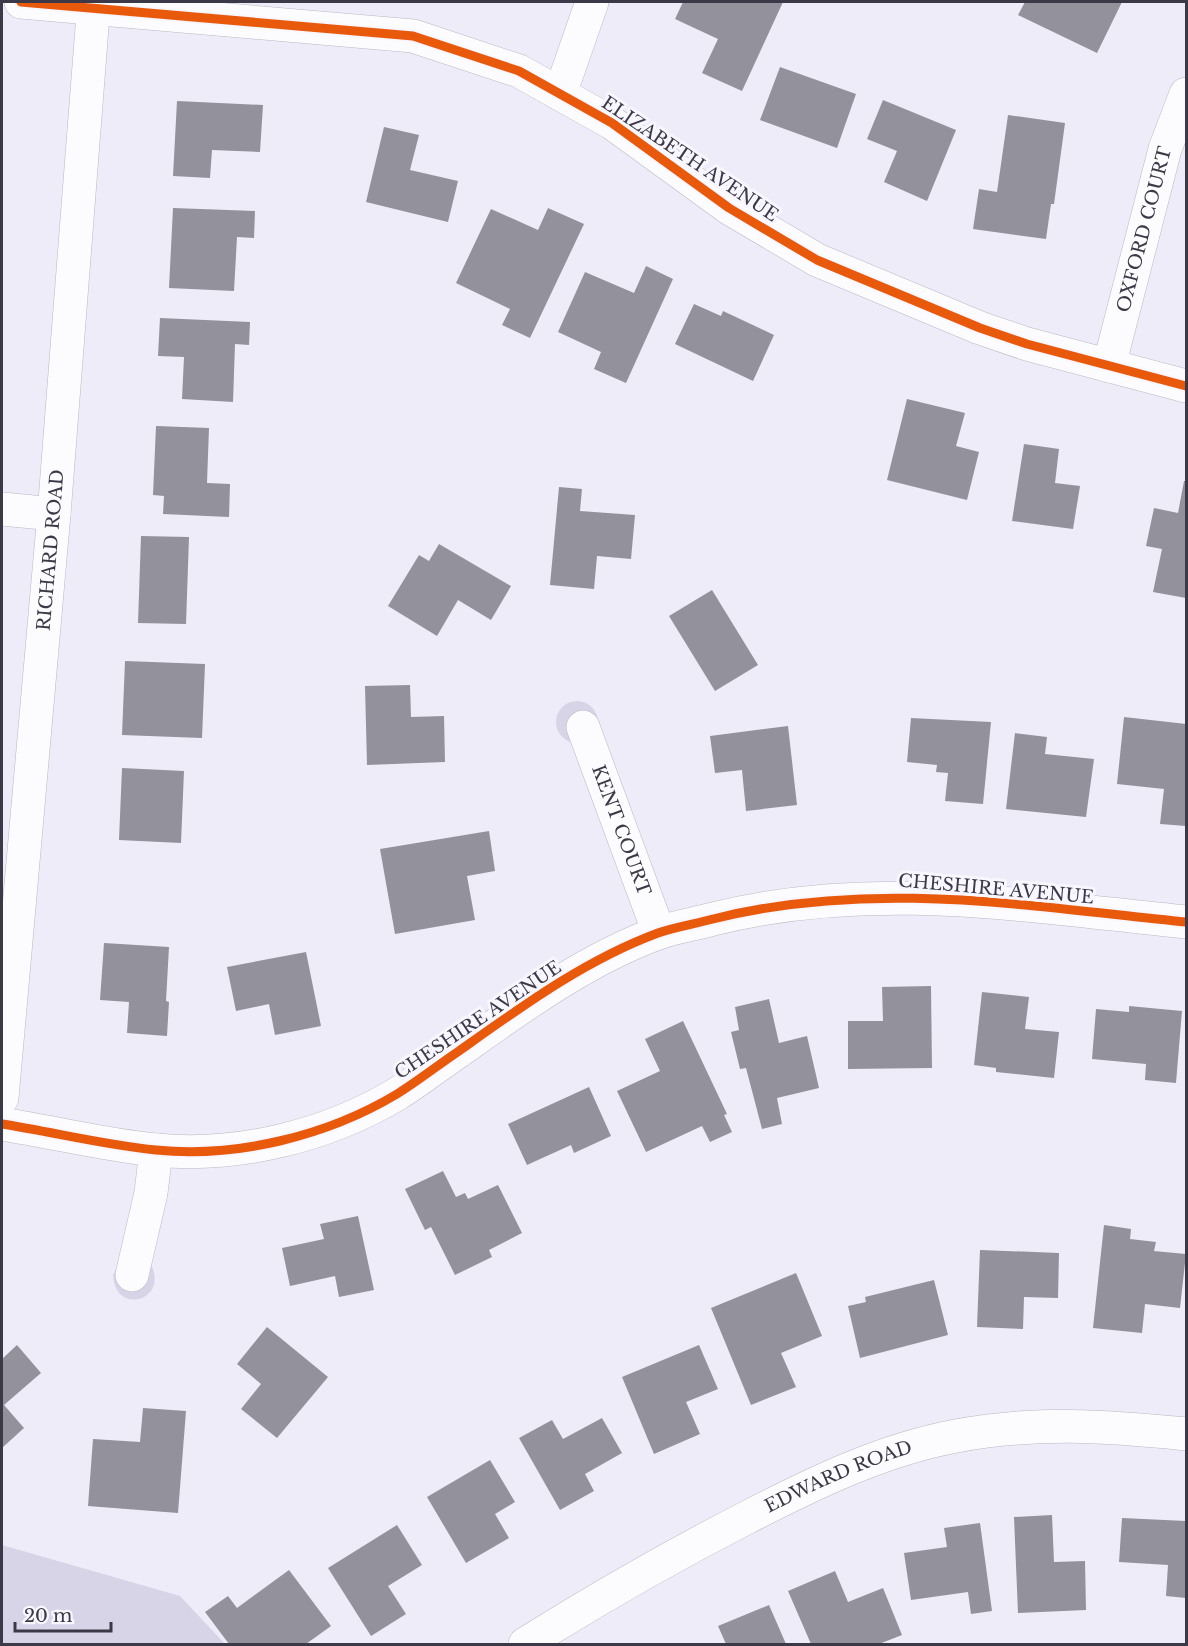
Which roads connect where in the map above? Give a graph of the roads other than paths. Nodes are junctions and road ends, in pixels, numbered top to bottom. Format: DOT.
graph roads {
  1 [pos="21,2"];
  2 [pos="592,2"];
  3 [pos="94,5"];
  4 [pos="560,94"];
  5 [pos="1186,94"];
  6 [pos="1109,366"];
  7 [pos="1186,386"];
  8 [pos="2,510"];
  9 [pos="54,514"];
  10 [pos="583,727"];
  11 [pos="1186,922"];
  12 [pos="659,933"];
  13 [pos="2,1098"];
  14 [pos="2,1124"];
  15 [pos="156,1150"];
  16 [pos="132,1275"];
  17 [pos="1186,1434"];
  18 [pos="525,1644"];
  1 -- 3 [label="street, ELIZABETH AVENUE"];
  2 -- 4 [label="street"];
  3 -- 4 [label="street, ELIZABETH AVENUE"];
  3 -- 9 [label="street, RICHARD ROAD"];
  4 -- 6 [label="street, ELIZABETH AVENUE"];
  5 -- 6 [label="street, OXFORD COURT"];
  6 -- 7 [label="street, ELIZABETH AVENUE"];
  8 -- 9 [label="street"];
  9 -- 13 [label="street, RICHARD ROAD"];
  10 -- 12 [label="street, KENT COURT"];
  11 -- 12 [label="street, CHESHIRE AVENUE"];
  12 -- 15 [label="street, CHESHIRE AVENUE"];
  14 -- 15 [label="street, CHESHIRE AVENUE"];
  15 -- 16 [label="street"];
  17 -- 18 [label="street, EDWARD ROAD"];
}
